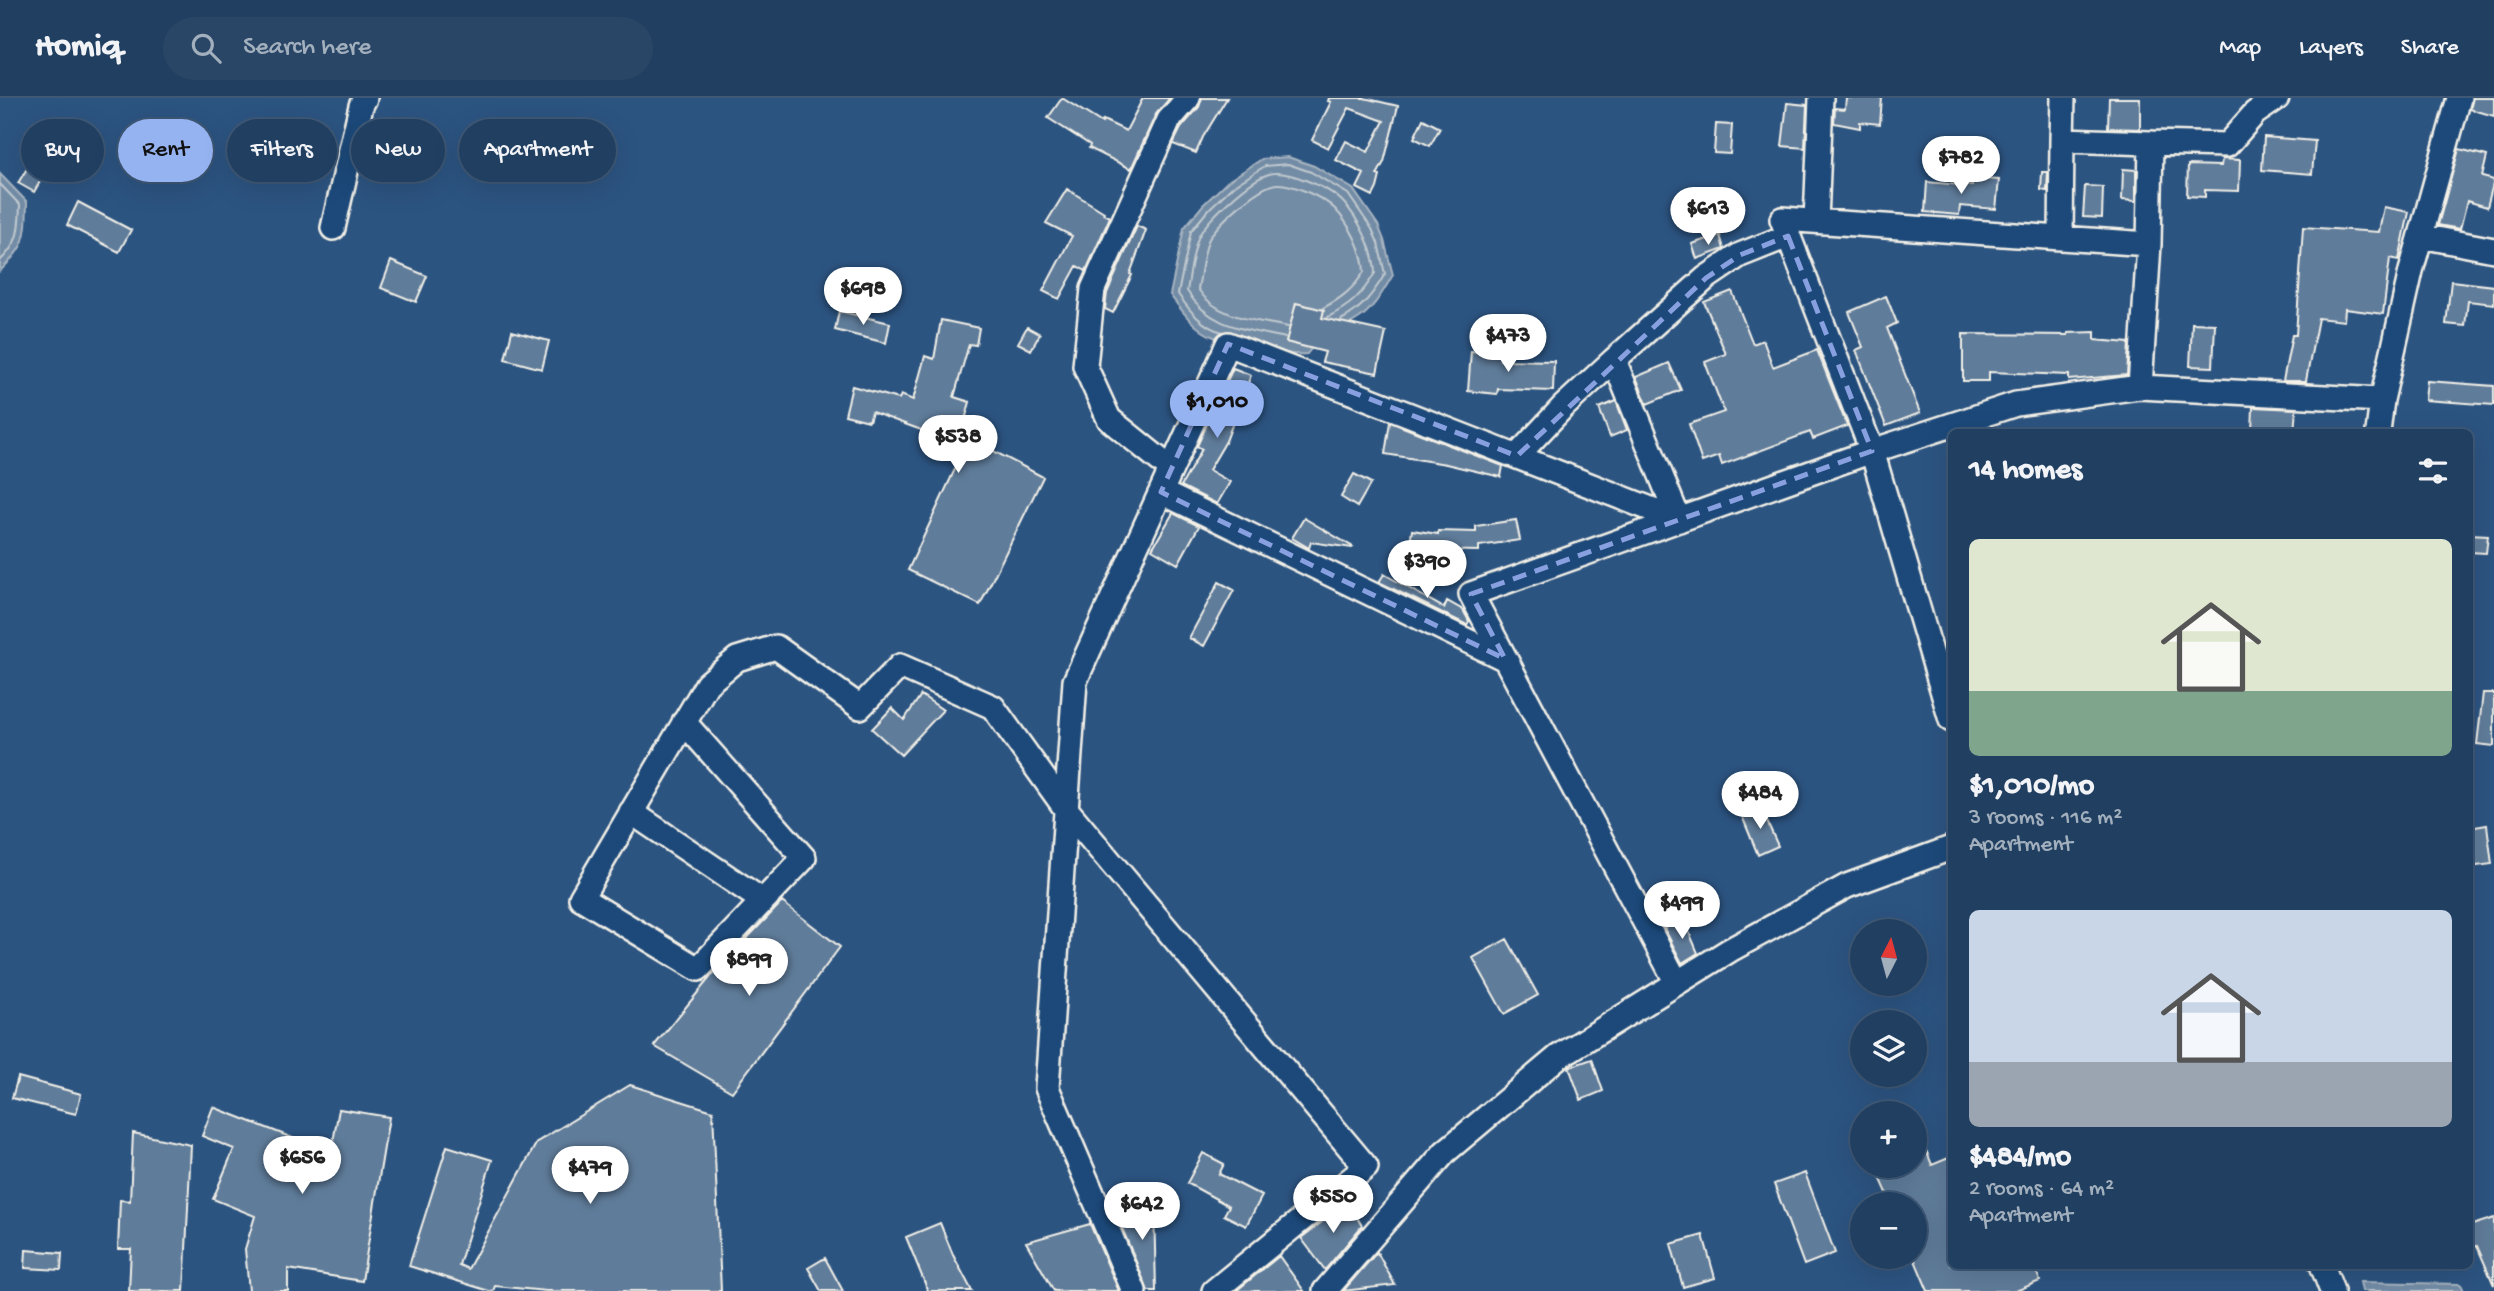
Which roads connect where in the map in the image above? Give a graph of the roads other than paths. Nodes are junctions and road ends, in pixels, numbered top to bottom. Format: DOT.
graph roads {
  1 [pos="365,98"];
  2 [pos="1188,98"];
  3 [pos="1821,98"];
  4 [pos="2063,98"];
  5 [pos="2277,98"];
  6 [pos="2459,98"];
  7 [pos="2062,140"];
  8 [pos="2151,143"];
  9 [pos="1816,220"];
  10 [pos="332,228"];
  11 [pos="1788,236"];
  12 [pos="2421,236"];
  13 [pos="2061,238"];
  14 [pos="2149,244"];
  15 [pos="2494,250"];
  16 [pos="1614,360"];
  17 [pos="2140,387"];
  18 [pos="2382,400"];
  19 [pos="2378,429"];
  20 [pos="1872,451"];
  21 [pos="1517,456"];
  22 [pos="1171,469"];
  23 [pos="1161,492"];
  24 [pos="1679,520"];
  25 [pos="1505,659"];
  26 [pos="1948,710"];
  27 [pos="684,722"];
  28 [pos="1066,809"];
  29 [pos="631,812"];
  30 [pos="1948,849"];
  31 [pos="763,901"];
  32 [pos="1677,983"];
  33 [pos="2324,1269"];
  34 [pos="1134,1291"];
  35 [pos="1214,1291"];
  36 [pos="1325,1291"];
  37 [pos="2332,1291"];
  1 -- 10 [label="street"];
  2 -- 22 [label="street"];
  3 -- 9 [label="street"];
  4 -- 7 [label="street"];
  5 -- 8 [label="street"];
  6 -- 12 [label="street"];
  7 -- 8 [label="street"];
  7 -- 13 [label="street"];
  8 -- 14 [label="street"];
  9 -- 11 [label="street"];
  9 -- 13 [label="street"];
  11 -- 16 [label="street"];
  11 -- 20 [label="street"];
  12 -- 15 [label="street"];
  12 -- 18 [label="street"];
  13 -- 14 [label="street"];
  14 -- 17 [label="street"];
  16 -- 21 [label="street"];
  16 -- 24 [label="street"];
  17 -- 18 [label="street"];
  17 -- 20 [label="street"];
  18 -- 19 [label="street"];
  20 -- 24 [label="street"];
  20 -- 26 [label="street"];
  21 -- 22 [label="street"];
  21 -- 24 [label="street"];
  22 -- 23 [label="street"];
  23 -- 25 [label="street"];
  23 -- 28 [label="street"];
  24 -- 25 [label="street"];
  25 -- 32 [label="street"];
  27 -- 28 [label="street"];
  27 -- 29 [label="street"];
  27 -- 31 [label="street"];
  28 -- 34 [label="street"];
  28 -- 35 [label="street"];
  29 -- 31 [label="street"];
  29 -- 31 [label="street"];
  30 -- 32 [label="street"];
  32 -- 36 [label="street"];
  33 -- 37 [label="street"];
}
